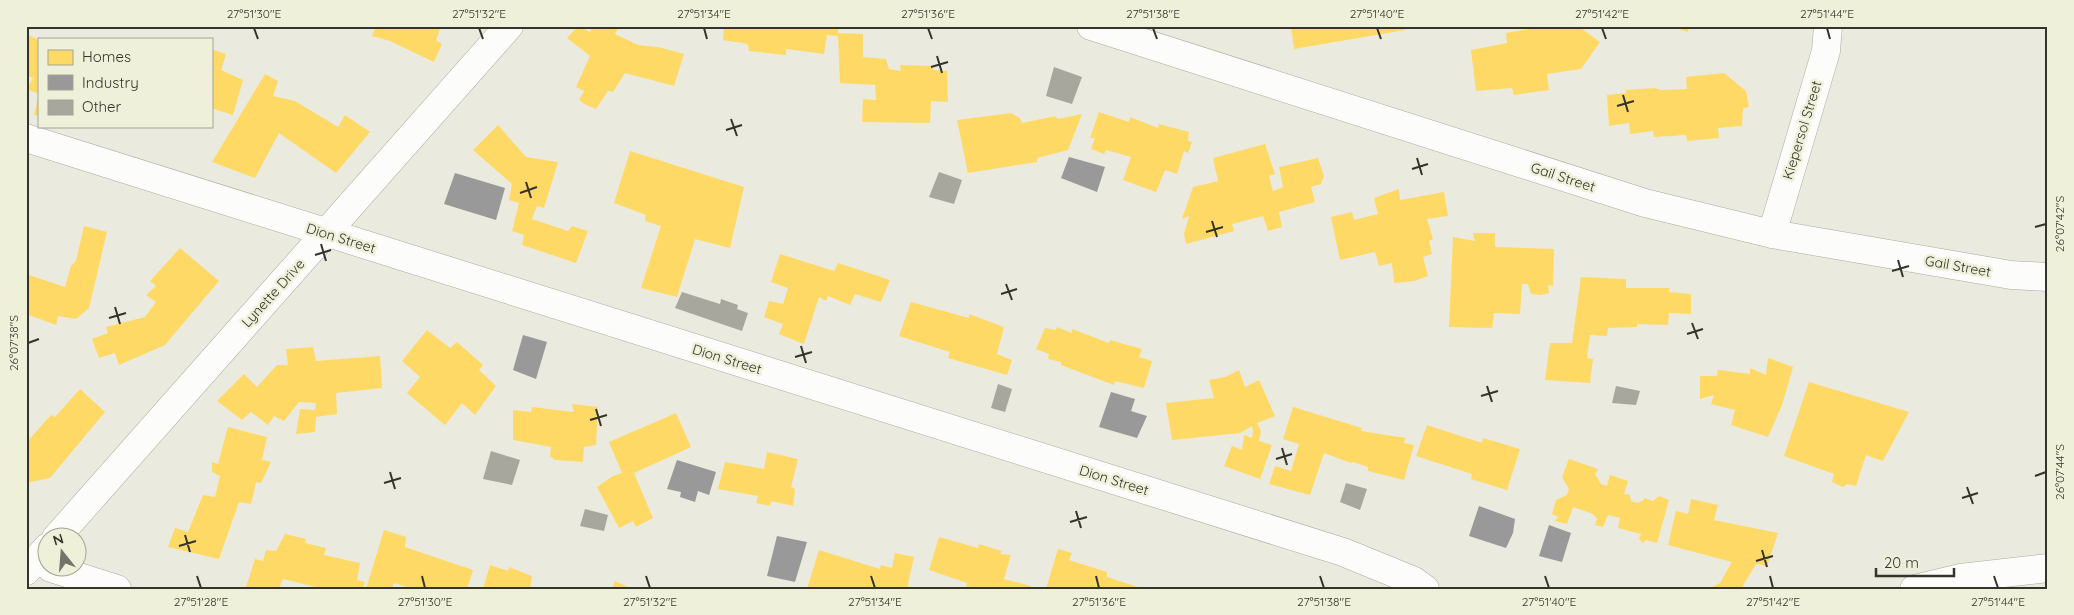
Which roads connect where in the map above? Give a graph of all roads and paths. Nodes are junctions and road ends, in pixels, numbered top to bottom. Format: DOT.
graph roads {
  1 [pos="509,26"];
  2 [pos="1091,26"];
  3 [pos="1828,26"];
  4 [pos="26,138"];
  5 [pos="326,234"];
  6 [pos="1772,234"];
  7 [pos="2048,277"];
  8 [pos="65,528"];
  9 [pos="2048,568"];
  10 [pos="85,578"];
  11 [pos="117,589"];
  12 [pos="1425,589"];
  13 [pos="1914,589"];
  1 -- 5 [label="street, Lynette Drive"];
  2 -- 6 [label="street, Gail Street"];
  3 -- 6 [label="street, Kiepersol Street"];
  4 -- 5 [label="street, Dion Street"];
  5 -- 8 [label="street, Lynette Drive"];
  5 -- 12 [label="street, Dion Street"];
  6 -- 7 [label="street, Gail Street"];
  9 -- 13 [label="street"];
  10 -- 11 [label="street"];
}
